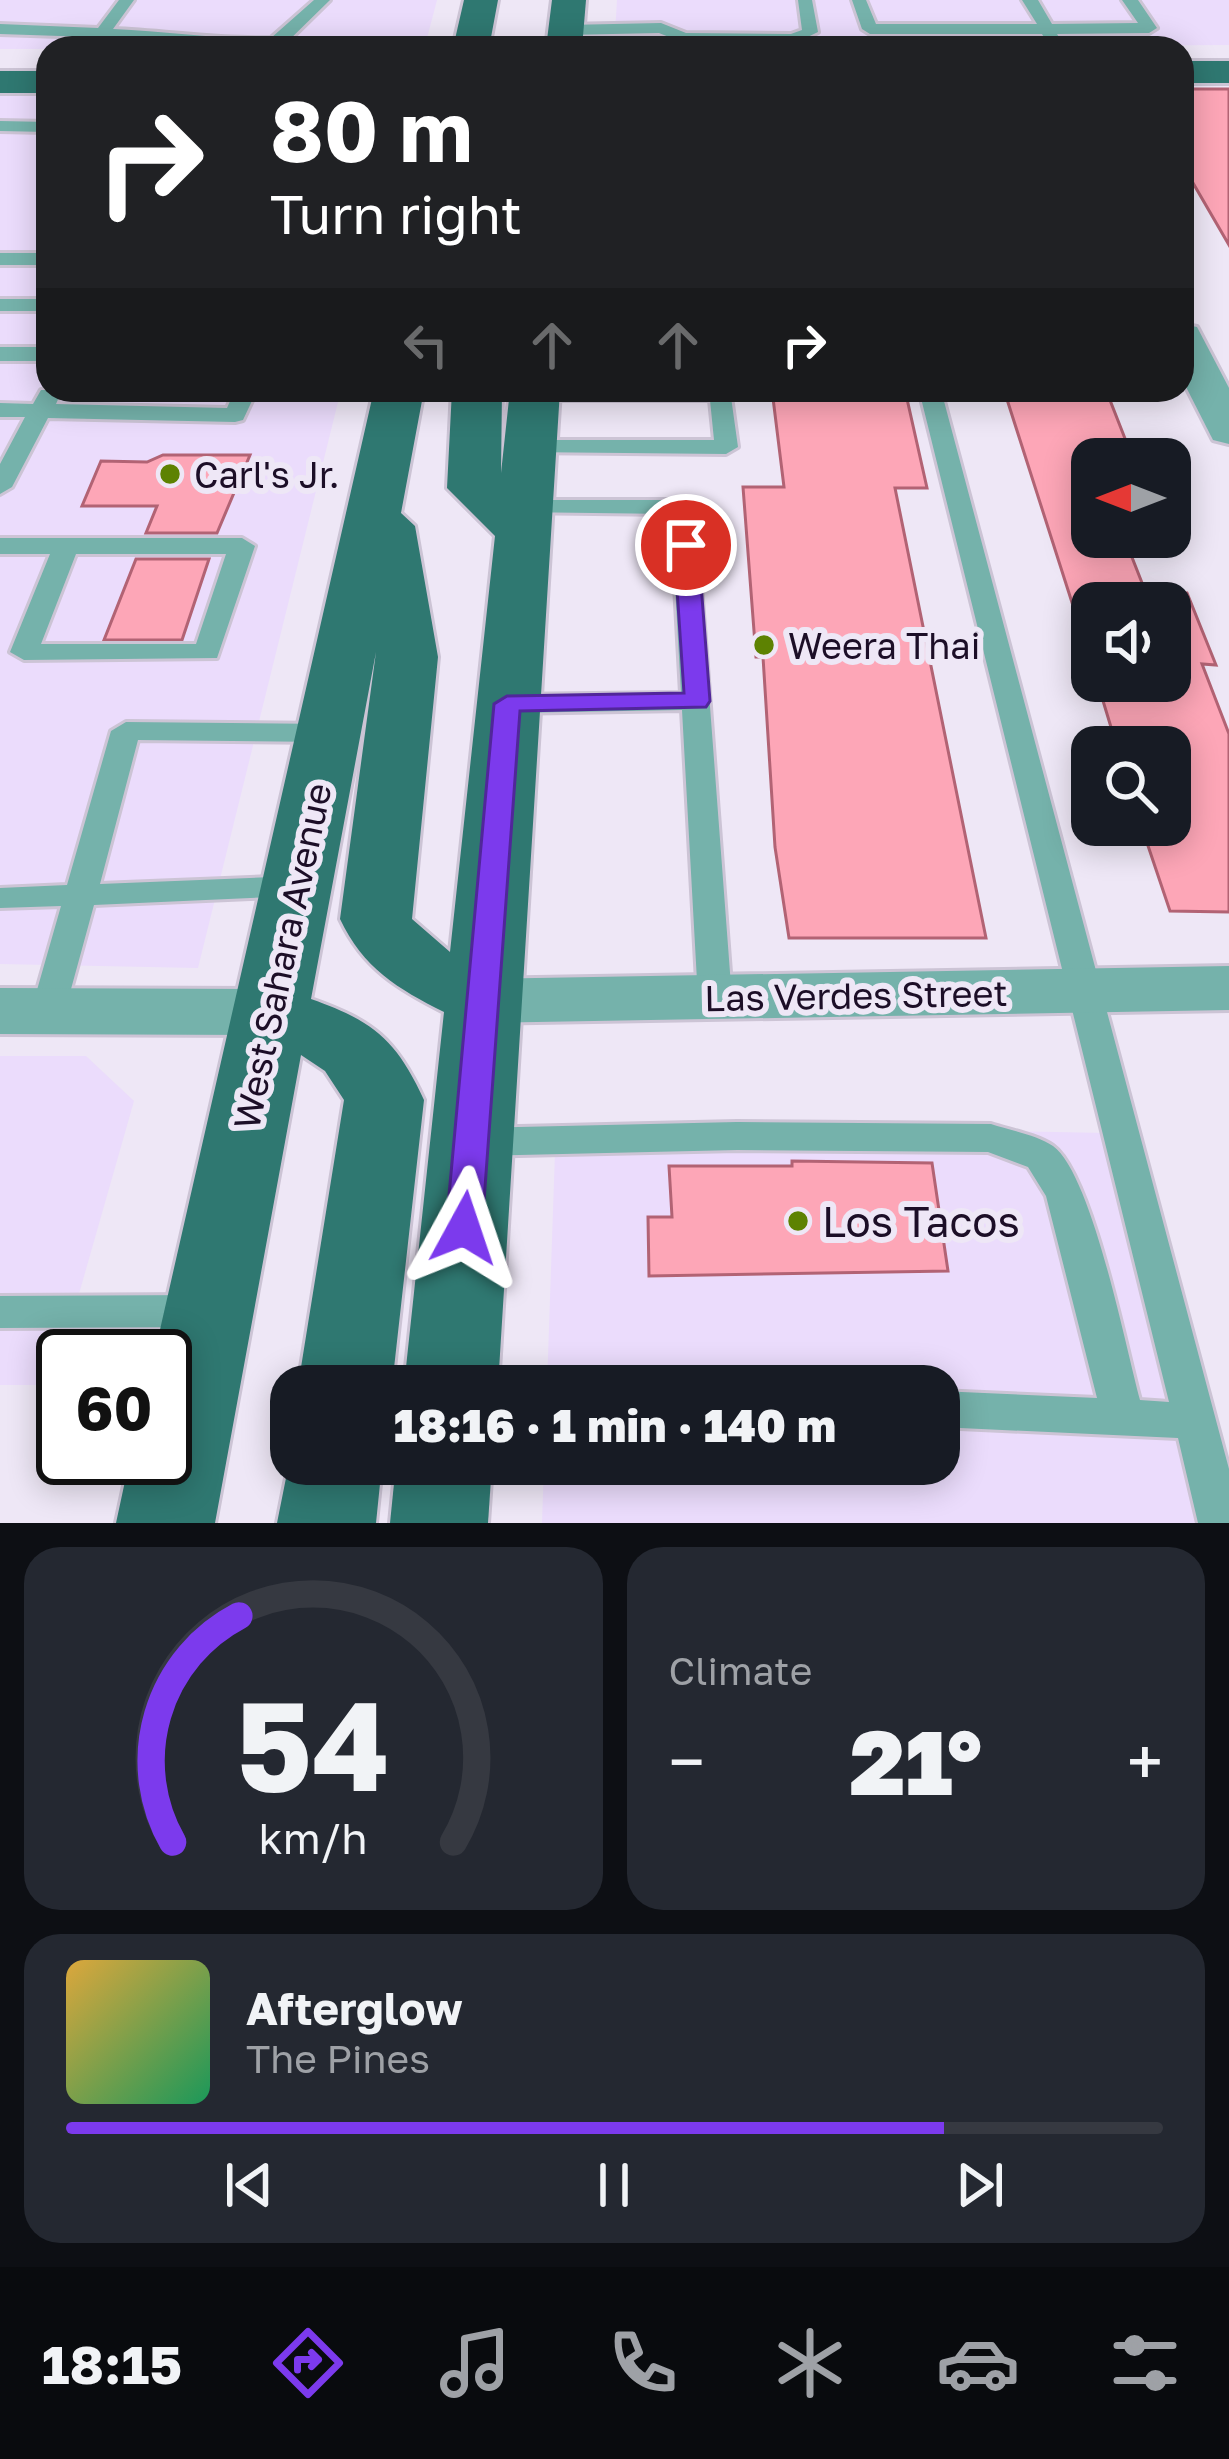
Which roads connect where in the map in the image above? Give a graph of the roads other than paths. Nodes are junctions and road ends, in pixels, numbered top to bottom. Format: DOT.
graph roads {
  1 [pos="127,0"];
  2 [pos="322,0"];
  3 [pos="481,0"];
  4 [pos="805,0"];
  5 [pos="860,0"];
  6 [pos="1030,0"];
  7 [pos="1130,0"];
  8 [pos="566,26"];
  9 [pos="0,29"];
  10 [pos="1047,29"];
  11 [pos="104,31"];
  12 [pos="100,36"];
  13 [pos="171,36"];
  14 [pos="279,36"];
  15 [pos="474,36"];
  16 [pos="679,36"];
  17 [pos="804,36"];
  18 [pos="1051,36"];
  19 [pos="0,60"];
  20 [pos="36,60"];
  21 [pos="0,82"];
  22 [pos="36,82"];
  23 [pos="0,107"];
  24 [pos="36,107"];
  25 [pos="0,126"];
  26 [pos="36,127"];
  27 [pos="36,259"];
  28 [pos="0,260"];
  29 [pos="0,305"];
  30 [pos="36,305"];
  31 [pos="0,354"];
  32 [pos="36,354"];
  33 [pos="1194,360"];
  34 [pos="38,402"];
  35 [pos="46,402"];
  36 [pos="72,402"];
  37 [pos="241,402"];
  38 [pos="397,402"];
  39 [pos="477,402"];
  40 [pos="534,402"];
  41 [pos="722,402"];
  42 [pos="933,402"];
  43 [pos="0,410"];
  44 [pos="1229,431"];
  45 [pos="531,447"];
  46 [pos="3,478"];
  47 [pos="380,484"];
  48 [pos="524,519"];
  49 [pos="0,546"];
  50 [pos="66,546"];
  51 [pos="697,701"];
  52 [pos="507,704"];
  53 [pos="328,733"];
  54 [pos="296,886"];
  55 [pos="76,896"];
  56 [pos="0,898"];
  57 [pos="1229,988"];
  58 [pos="1085,990"];
  59 [pos="715,999"];
  60 [pos="484,1000"];
  61 [pos="269,1012"];
  62 [pos="13,1015"];
  63 [pos="471,1142"];
  64 [pos="207,1311"];
  65 [pos="0,1312"];
  66 [pos="348,1365"];
  67 [pos="453,1365"];
  68 [pos="960,1409"];
  69 [pos="1123,1418"];
  70 [pos="1195,1421"];
  71 [pos="331,1485"];
  72 [pos="442,1485"];
  73 [pos="164,1523"];
  74 [pos="326,1523"];
  75 [pos="439,1523"];
  76 [pos="1221,1523"];
  1 -- 11 [label="lane"];
  2 -- 14 [label="lane"];
  3 -- 15 [label="main road"];
  4 -- 17 [label="lane"];
  5 -- 10 [label="lane"];
  6 -- 10 [label="lane"];
  7 -- 10 [label="lane"];
  8 -- 16 [label="lane"];
  9 -- 11 [label="lane"];
  10 -- 18 [label="lane"];
  11 -- 12 [label="lane"];
  11 -- 13 [label="lane"];
  19 -- 20 [label="main road"];
  21 -- 22 [label="main road"];
  23 -- 24 [label="lane"];
  25 -- 26 [label="lane"];
  27 -- 28 [label="lane"];
  29 -- 30 [label="lane"];
  31 -- 32 [label="lane"];
  33 -- 44 [label="street"];
  34 -- 43 [label="lane"];
  35 -- 46 [label="lane"];
  36 -- 37 [label="lane"];
  38 -- 47 [label="main road, West Sahara Avenue"];
  39 -- 48 [label="main road"];
  40 -- 45 [label="main road"];
  41 -- 45 [label="lane"];
  42 -- 58 [label="lane"];
  45 -- 48 [label="main road"];
  47 -- 53 [label="main road, West Sahara Avenue"];
  47 -- 60 [label="main road"];
  48 -- 51 [label="lane"];
  48 -- 52 [label="main road"];
  49 -- 50 [label="lane"];
  50 -- 50 [label="lane"];
  51 -- 52 [label="lane"];
  51 -- 59 [label="lane"];
  52 -- 60 [label="main road"];
  53 -- 54 [label="main road, West Sahara Avenue"];
  53 -- 55 [label="lane"];
  54 -- 55 [label="lane"];
  54 -- 61 [label="main road, West Sahara Avenue"];
  55 -- 56 [label="lane"];
  55 -- 62 [label="lane"];
  57 -- 58 [label="street, Las Verdes Street"];
  58 -- 59 [label="street, Las Verdes Street"];
  58 -- 70 [label="lane"];
  59 -- 60 [label="street, Las Verdes Street"];
  60 -- 63 [label="main road"];
  61 -- 62 [label="street"];
  61 -- 64 [label="main road, West Sahara Avenue"];
  61 -- 66 [label="main road"];
  63 -- 67 [label="main road"];
  63 -- 69 [label="lane"];
  64 -- 65 [label="lane"];
  64 -- 73 [label="main road, West Sahara Avenue"];
  68 -- 69 [label="lane"];
  69 -- 70 [label="lane"];
  70 -- 76 [label="lane"];
  71 -- 74 [label="main road"];
  72 -- 75 [label="main road"];
}
